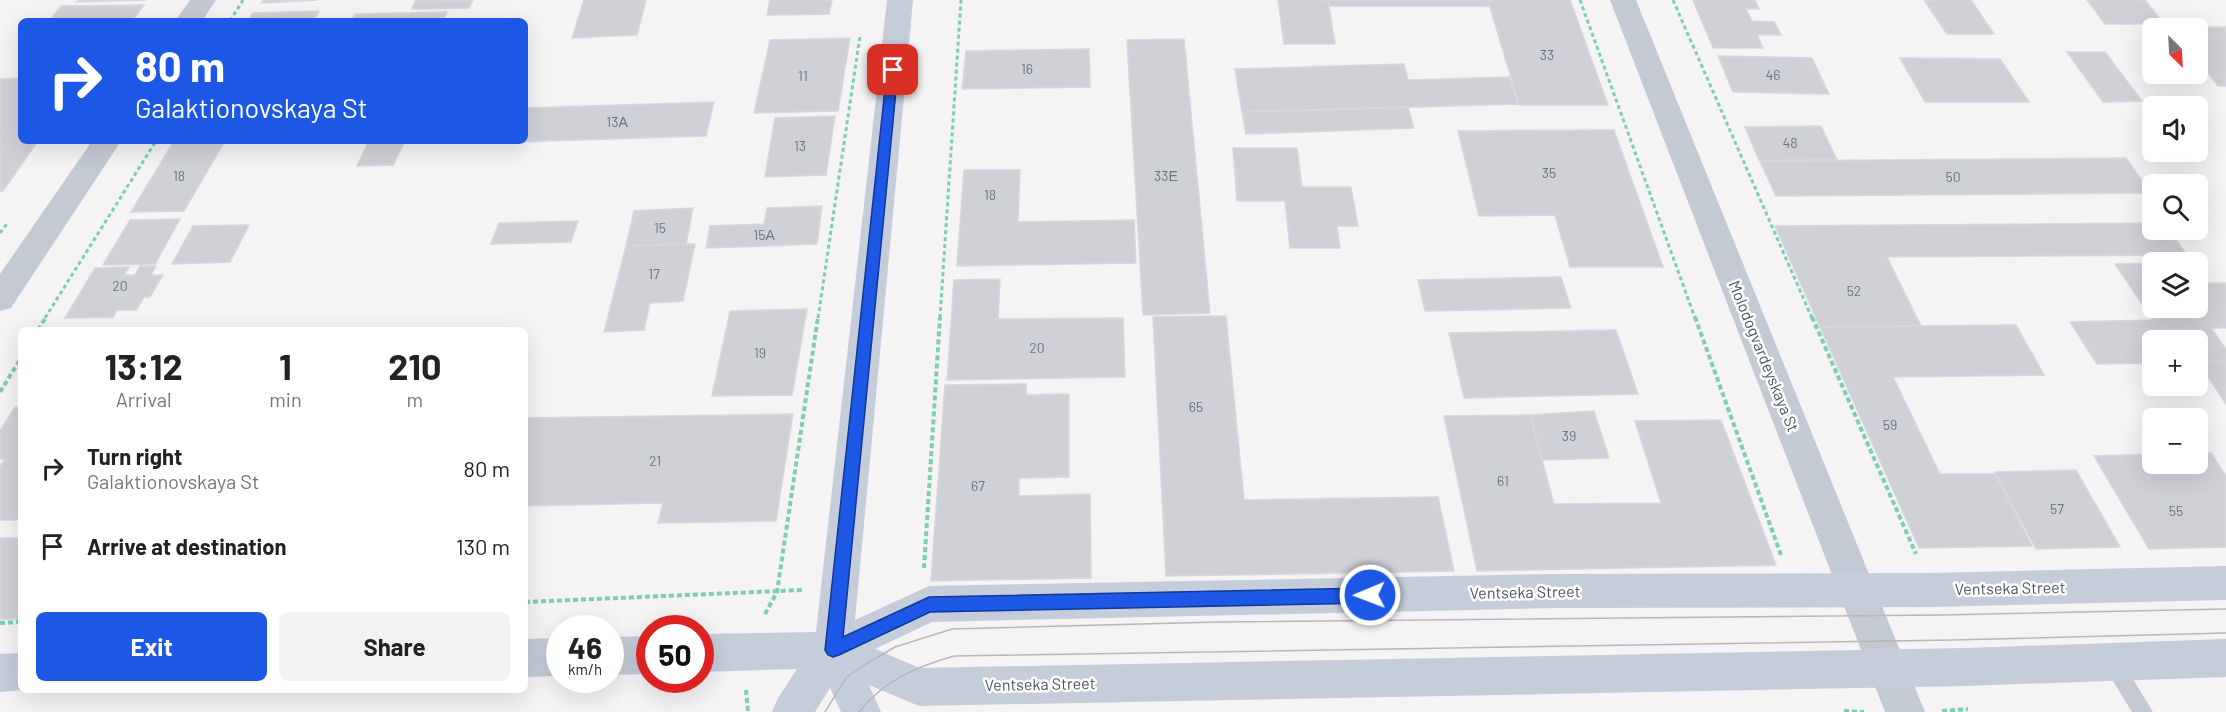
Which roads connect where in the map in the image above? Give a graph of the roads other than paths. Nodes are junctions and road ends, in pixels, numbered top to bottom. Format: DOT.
graph roads {
  1 [pos="203,0"];
  2 [pos="900,0"];
  3 [pos="1623,0"];
  4 [pos="190,18"];
  5 [pos="105,144"];
  6 [pos="0,299"];
  7 [pos="2226,583"];
  8 [pos="1857,591"];
  9 [pos="833,650"];
  10 [pos="714,653"];
  11 [pos="546,657"];
  12 [pos="528,658"];
  13 [pos="2226,658"];
  14 [pos="2111,662"];
  15 [pos="1886,668"];
  16 [pos="18,672"];
  17 [pos="0,673"];
  18 [pos="792,712"];
  19 [pos="861,712"];
  20 [pos="1905,712"];
  21 [pos="2143,712"];
  1 -- 4 [label="street"];
  2 -- 9 [label="main road"];
  3 -- 8 [label="street, Molodogvardeyskaya St"];
  5 -- 6 [label="street"];
  7 -- 8 [label="main road, Ventseka Street"];
  8 -- 9 [label="main road, Ventseka Street"];
  8 -- 15 [label="street, Molodogvardeyskaya St"];
  9 -- 10 [label="main road, Ventseka Street"];
  9 -- 15 [label="main road, Ventseka Street"];
  9 -- 18 [label="main road"];
  9 -- 19 [label="main road"];
  11 -- 12 [label="main road"];
  13 -- 14 [label="main road, Ventseka Street"];
  14 -- 15 [label="main road, Ventseka Street"];
  14 -- 21 [label="lane"];
  15 -- 20 [label="street, Molodogvardeyskaya St"];
  16 -- 17 [label="main road"];
}
